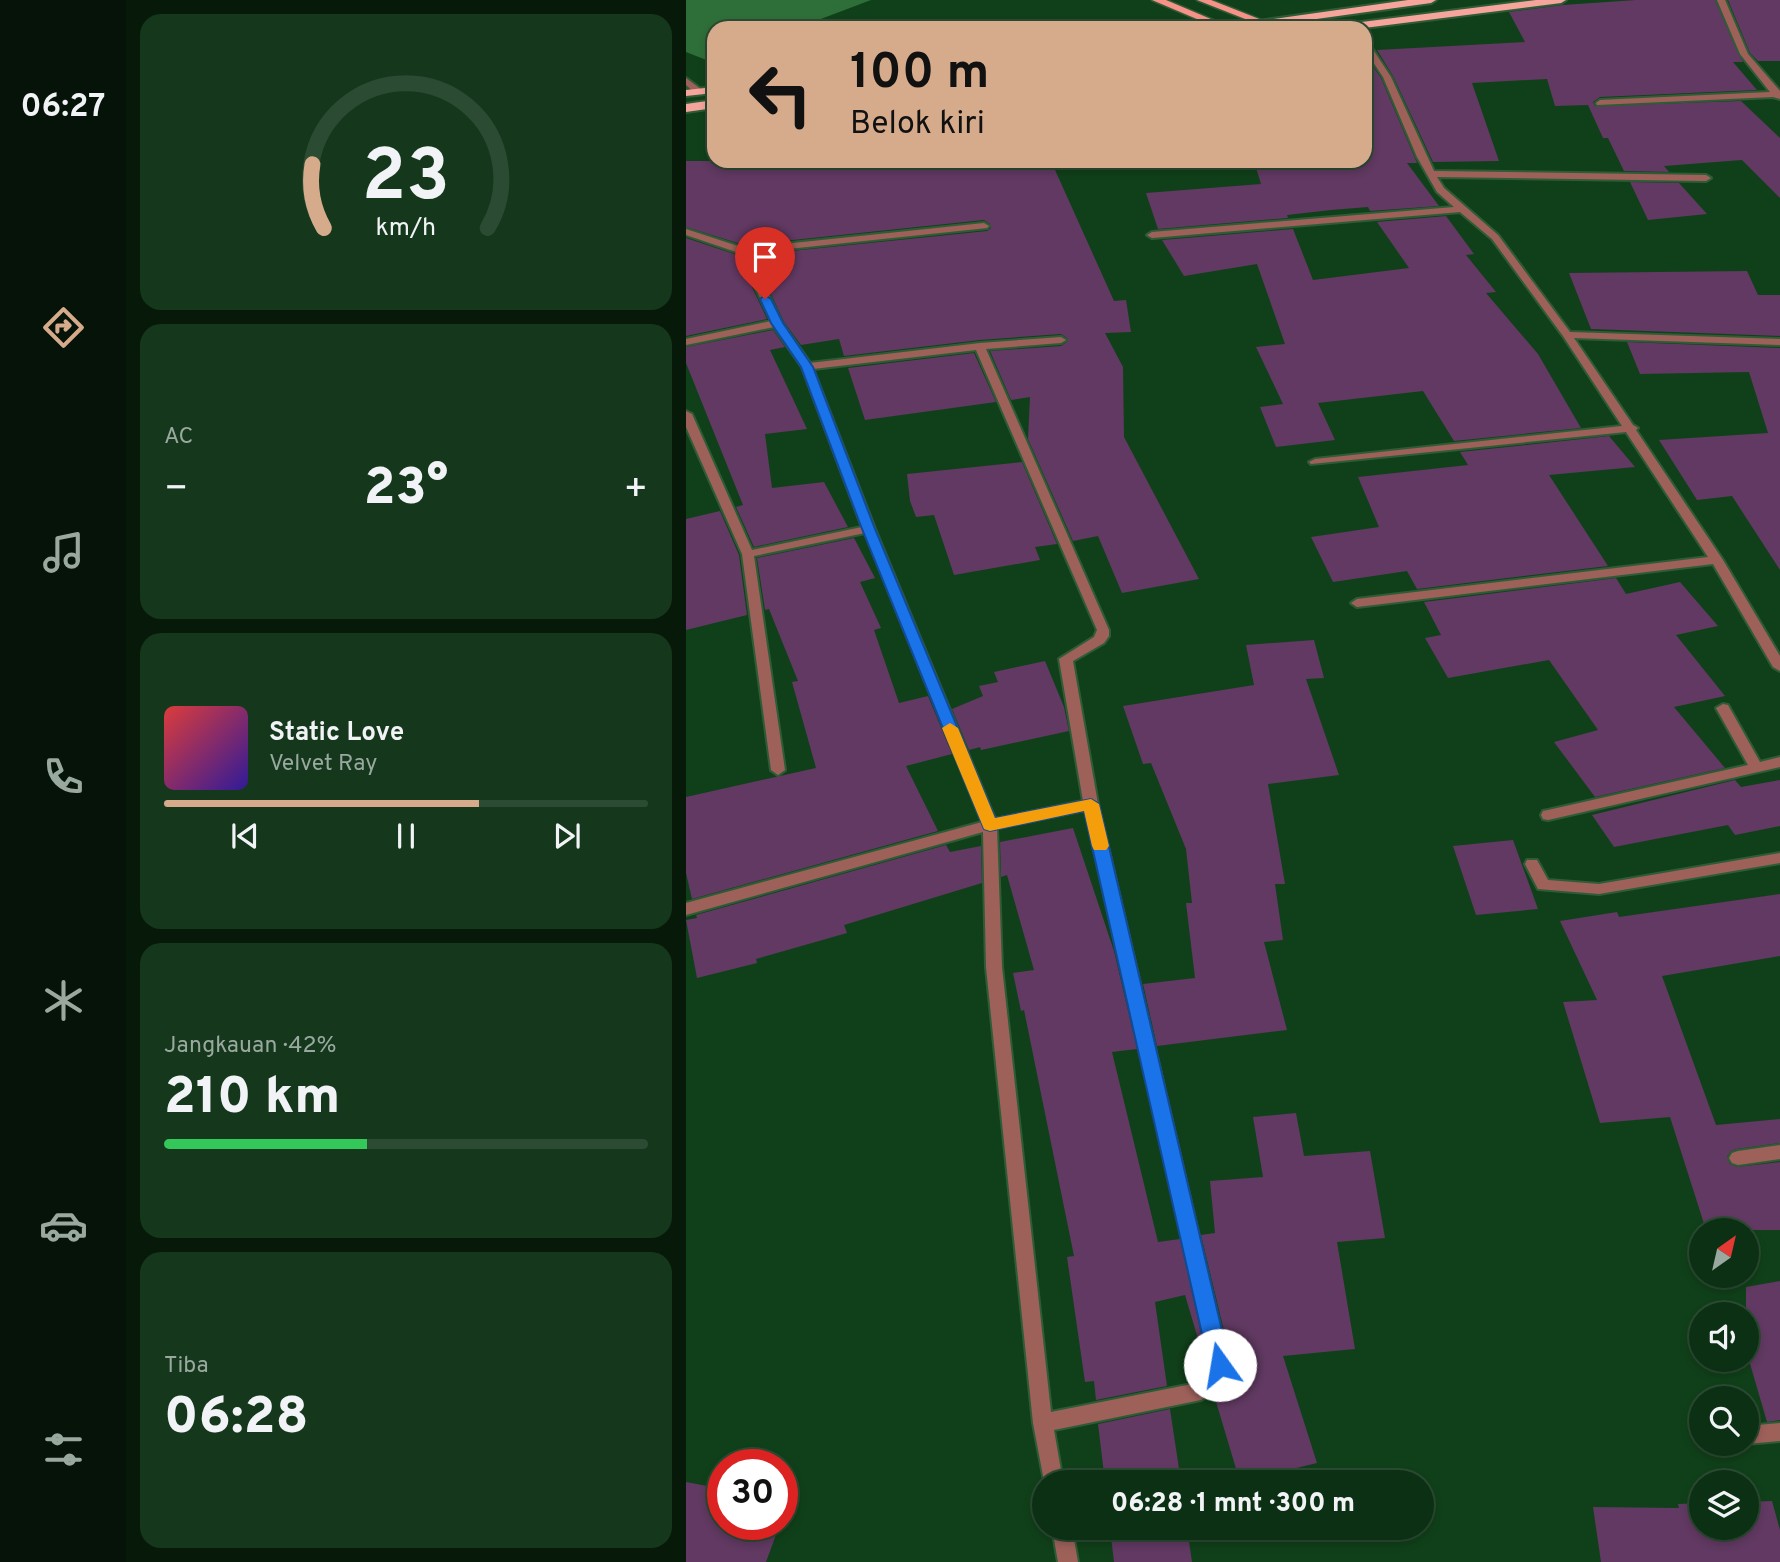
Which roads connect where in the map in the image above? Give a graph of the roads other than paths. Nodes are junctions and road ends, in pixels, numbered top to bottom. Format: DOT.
graph roads {
  1 [pos="1157,0"];
  2 [pos="1202,0"];
  3 [pos="1431,0"];
  4 [pos="1561,0"];
  5 [pos="1721,0"];
  6 [pos="1210,21"];
  7 [pos="1262,21"];
  8 [pos="1273,21"];
  9 [pos="1372,25"];
  10 [pos="1372,54"];
  11 [pos="686,81"];
  12 [pos="707,91"];
  13 [pos="699,92"];
  14 [pos="686,93"];
  15 [pos="1779,96"];
  16 [pos="1600,103"];
  17 [pos="707,105"];
  18 [pos="686,108"];
  19 [pos="1431,174"];
  20 [pos="1706,178"];
  21 [pos="1463,209"];
  22 [pos="984,226"];
  23 [pos="686,232"];
  24 [pos="1152,235"];
  25 [pos="709,240"];
  26 [pos="686,243"];
  27 [pos="743,251"];
  28 [pos="777,323"];
  29 [pos="1567,335"];
  30 [pos="1061,340"];
  31 [pos="686,342"];
  32 [pos="1780,342"];
  33 [pos="980,346"];
  34 [pos="807,367"];
  35 [pos="686,414"];
  36 [pos="1632,428"];
  37 [pos="1315,462"];
  38 [pos="869,529"];
  39 [pos="748,554"];
  40 [pos="1717,560"];
  41 [pos="1357,603"];
  42 [pos="1780,667"];
  43 [pos="1723,708"];
  44 [pos="1780,762"];
  45 [pos="1756,767"];
  46 [pos="778,770"];
  47 [pos="1091,804"];
  48 [pos="1548,815"];
  49 [pos="990,825"];
  50 [pos="1780,858"];
  51 [pos="1532,864"];
  52 [pos="686,909"];
  53 [pos="1780,1152"];
  54 [pos="1738,1158"];
  55 [pos="1043,1423"];
  56 [pos="1780,1432"];
  57 [pos="1759,1434"];
  58 [pos="1051,1470"];
  59 [pos="1064,1540"];
  60 [pos="1068,1562"];
  1 -- 6 [label="main road"];
  2 -- 7 [label="main road"];
  3 -- 8 [label="highway"];
  4 -- 9 [label="highway"];
  5 -- 15 [label="street"];
  10 -- 19 [label="street"];
  11 -- 13 [label="street"];
  12 -- 13 [label="highway"];
  13 -- 14 [label="highway"];
  15 -- 16 [label="street"];
  17 -- 18 [label="highway"];
  19 -- 20 [label="street"];
  19 -- 21 [label="street"];
  21 -- 24 [label="street"];
  21 -- 29 [label="street"];
  22 -- 27 [label="street"];
  23 -- 25 [label="street"];
  25 -- 26 [label="street"];
  25 -- 27 [label="street"];
  27 -- 28 [label="street"];
  28 -- 31 [label="street"];
  28 -- 34 [label="street"];
  29 -- 32 [label="street"];
  29 -- 36 [label="street"];
  30 -- 33 [label="street"];
  33 -- 34 [label="street"];
  33 -- 47 [label="street"];
  34 -- 38 [label="street"];
  35 -- 39 [label="street"];
  36 -- 37 [label="street"];
  36 -- 40 [label="street"];
  38 -- 39 [label="street"];
  38 -- 49 [label="street"];
  39 -- 46 [label="street"];
  40 -- 41 [label="street"];
  40 -- 42 [label="street"];
  43 -- 45 [label="street"];
  44 -- 45 [label="street"];
  45 -- 48 [label="street"];
  47 -- 49 [label="street"];
  47 -- 55 [label="street"];
  49 -- 52 [label="street"];
  49 -- 55 [label="street"];
  50 -- 51 [label="street"];
  53 -- 54 [label="street"];
  55 -- 58 [label="street"];
  56 -- 57 [label="street"];
  59 -- 60 [label="street"];
}
